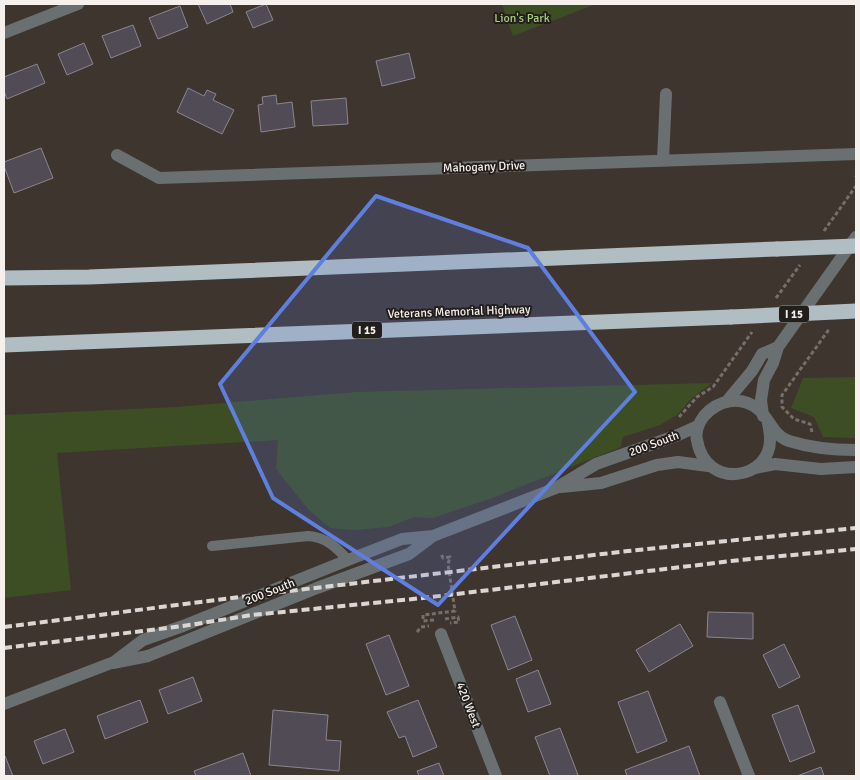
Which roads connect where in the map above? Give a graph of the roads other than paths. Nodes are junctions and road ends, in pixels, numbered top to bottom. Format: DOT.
graph roads {
  1 [pos="78,4"];
  2 [pos="4,33"];
  3 [pos="666,94"];
  4 [pos="856,154"];
  5 [pos="118,155"];
  6 [pos="663,160"];
  7 [pos="856,237"];
  8 [pos="856,246"];
  9 [pos="4,278"];
  10 [pos="856,311"];
  11 [pos="4,345"];
  12 [pos="778,347"];
  13 [pos="727,401"];
  14 [pos="765,419"];
  15 [pos="698,426"];
  16 [pos="856,450"];
  17 [pos="708,466"];
  18 [pos="856,467"];
  19 [pos="755,468"];
  20 [pos="556,488"];
  21 [pos="434,536"];
  22 [pos="212,546"];
  23 [pos="348,560"];
  24 [pos="441,634"];
  25 [pos="114,662"];
  26 [pos="720,702"];
  27 [pos="4,704"];
  28 [pos="496,776"];
  29 [pos="749,776"];
  1 -- 2 [label="street"];
  3 -- 6 [label="street"];
  4 -- 6 [label="street, Mahogany Drive"];
  5 -- 6 [label="street, Mahogany Drive"];
  7 -- 12 [label="street"];
  8 -- 9 [label="highway, bridge"];
  10 -- 11 [label="highway, Veterans Memorial Highway / I 15, bridge"];
  12 -- 13 [label="street"];
  12 -- 14 [label="street"];
  13 -- 14 [label="street"];
  13 -- 15 [label="street"];
  14 -- 16 [label="street"];
  14 -- 19 [label="street"];
  15 -- 17 [label="street"];
  15 -- 20 [label="street, 200 South"];
  17 -- 19 [label="street"];
  17 -- 20 [label="street, 200 South"];
  18 -- 19 [label="street"];
  20 -- 21 [label="street, 200 South"];
  21 -- 23 [label="street, 200 South"];
  21 -- 25 [label="street, 200 South"];
  22 -- 23 [label="lane"];
  23 -- 25 [label="street, 200 South"];
  24 -- 28 [label="street, 420 West"];
  25 -- 27 [label="street, 200 South"];
  26 -- 29 [label="street"];
}
